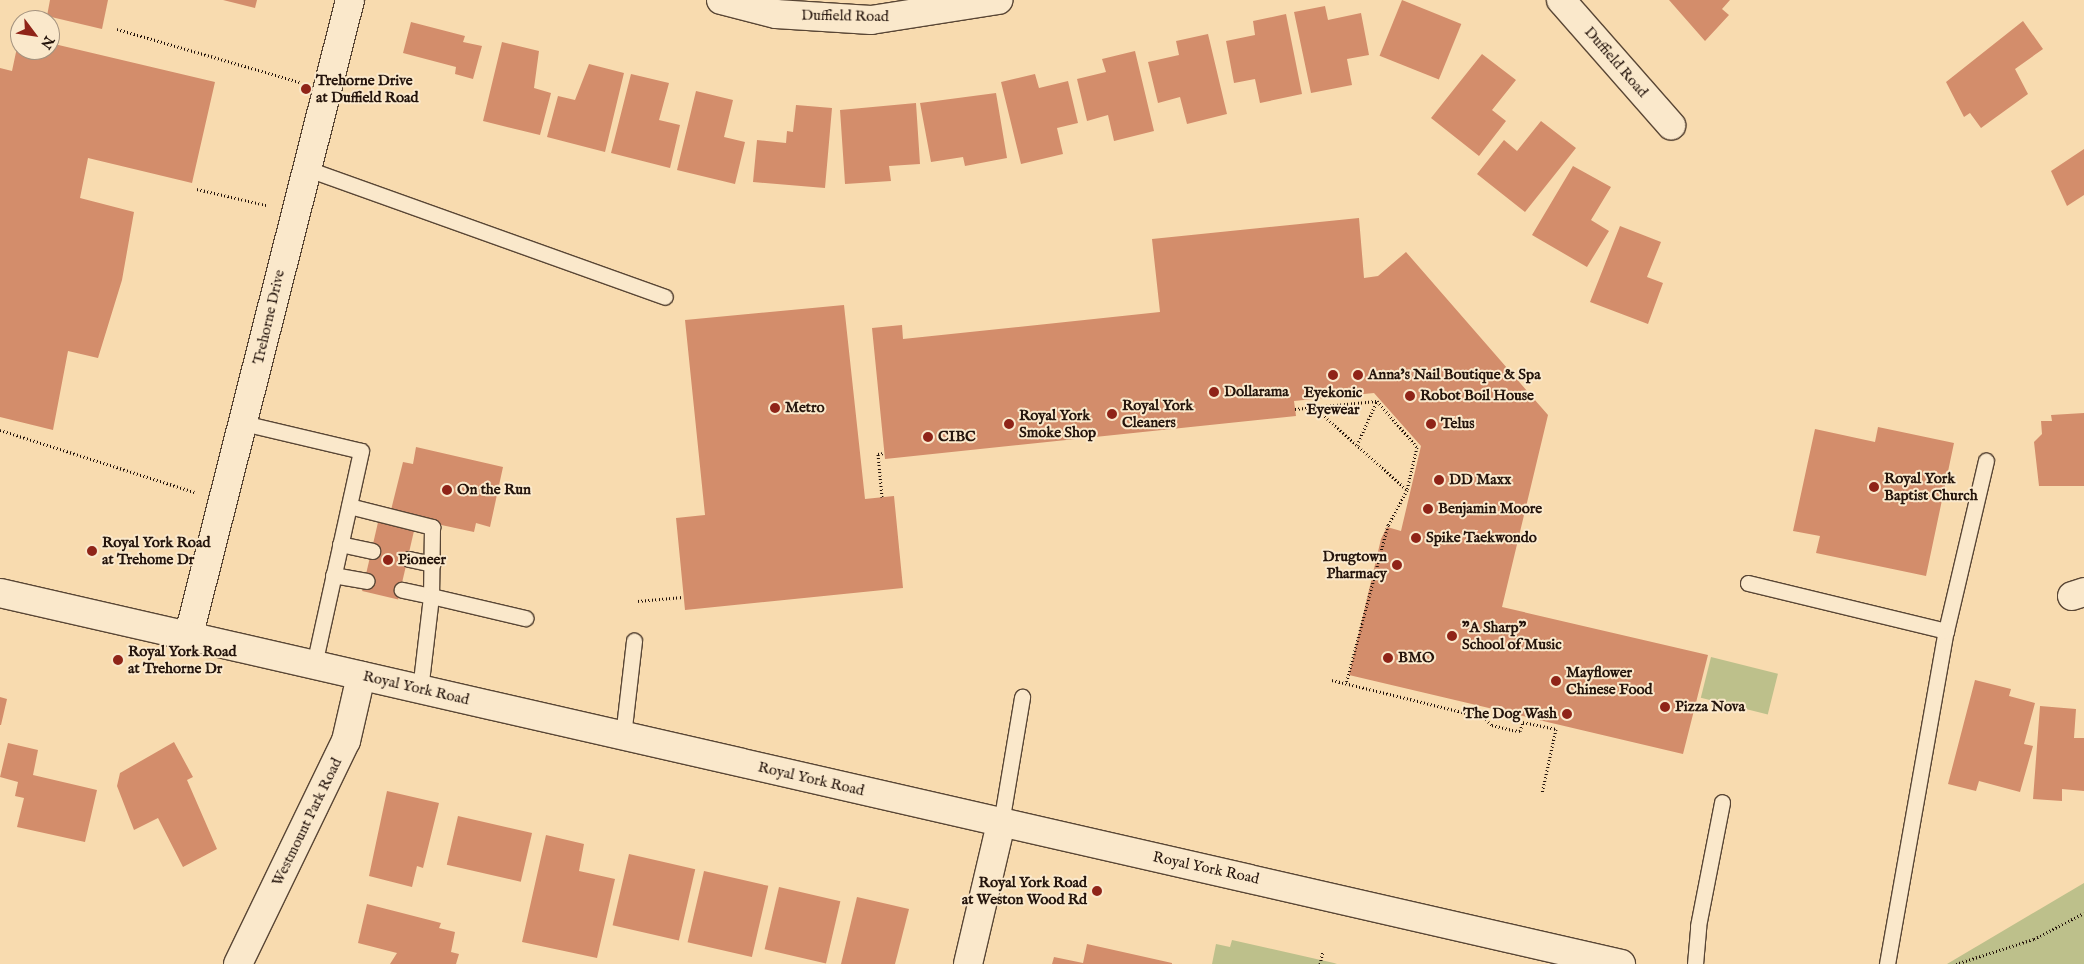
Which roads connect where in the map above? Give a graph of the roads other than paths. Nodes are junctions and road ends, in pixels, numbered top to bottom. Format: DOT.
graph roads {
  1 [pos="350,0"];
  2 [pos="722,0"];
  3 [pos="998,0"];
  4 [pos="1561,0"];
  5 [pos="927,7"];
  6 [pos="1671,125"];
  7 [pos="305,168"];
  8 [pos="665,297"];
  9 [pos="243,422"];
  10 [pos="1986,461"];
  11 [pos="349,506"];
  12 [pos="340,544"];
  13 [pos="372,550"];
  14 [pos="409,559"];
  15 [pos="432,564"];
  16 [pos="333,575"];
  17 [pos="366,581"];
  18 [pos="1748,583"];
  19 [pos="402,590"];
  20 [pos="0,593"];
  21 [pos="432,596"];
  22 [pos="525,618"];
  23 [pos="1946,631"];
  24 [pos="189,634"];
  25 [pos="634,641"];
  26 [pos="314,664"];
  27 [pos="361,676"];
  28 [pos="420,690"];
  29 [pos="1022,697"];
  30 [pos="623,736"];
  31 [pos="1722,802"];
  32 [pos="1001,823"];
  33 [pos="238,964"];
  34 [pos="968,964"];
  35 [pos="1622,964"];
  36 [pos="1695,964"];
  37 [pos="1887,964"];
  1 -- 7 [label="main road, Trehorne Drive"];
  2 -- 5 [label="main road, Duffield Road"];
  3 -- 5 [label="main road, Duffield Road"];
  4 -- 6 [label="main road, Duffield Road"];
  7 -- 8 [label="lane"];
  7 -- 9 [label="main road, Trehorne Drive"];
  9 -- 11 [label="lane"];
  9 -- 24 [label="main road, Trehorne Drive"];
  10 -- 23 [label="lane"];
  11 -- 12 [label="lane"];
  11 -- 15 [label="lane"];
  12 -- 13 [label="lane"];
  12 -- 16 [label="lane"];
  14 -- 15 [label="lane"];
  15 -- 21 [label="lane"];
  16 -- 17 [label="lane"];
  16 -- 26 [label="lane"];
  18 -- 23 [label="lane"];
  19 -- 21 [label="lane"];
  20 -- 24 [label="main road, Royal York Road"];
  21 -- 22 [label="lane"];
  21 -- 28 [label="lane"];
  23 -- 37 [label="lane"];
  24 -- 26 [label="main road, Royal York Road"];
  25 -- 30 [label="lane"];
  26 -- 27 [label="main road, Royal York Road"];
  27 -- 28 [label="main road, Royal York Road"];
  27 -- 33 [label="main road, Westmount Park Road"];
  28 -- 30 [label="main road, Royal York Road"];
  29 -- 32 [label="lane"];
  30 -- 32 [label="main road, Royal York Road"];
  31 -- 36 [label="lane"];
  32 -- 34 [label="main road"];
  32 -- 35 [label="main road, Royal York Road"];
}
